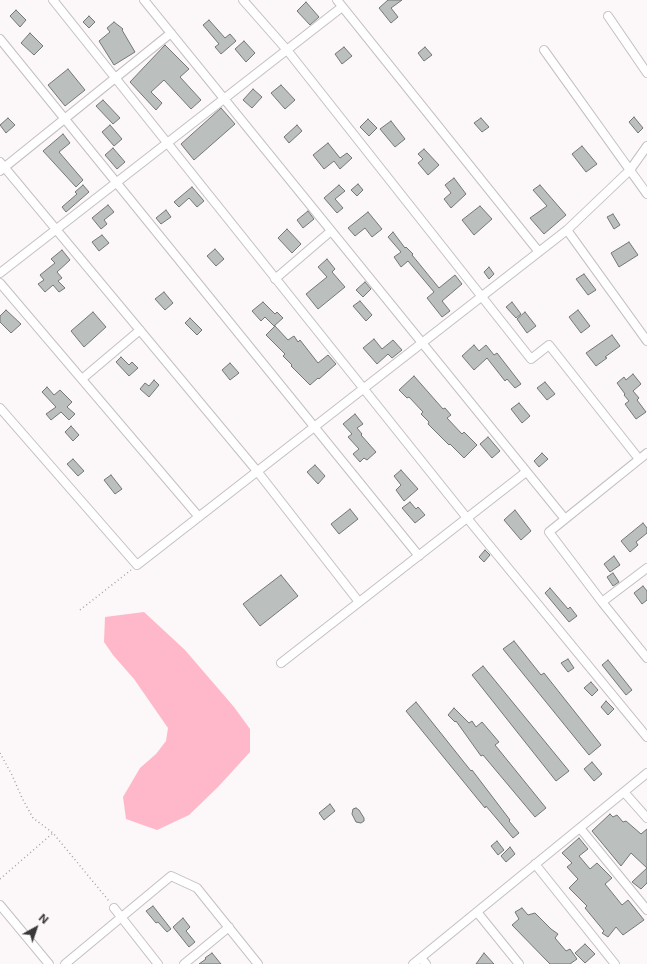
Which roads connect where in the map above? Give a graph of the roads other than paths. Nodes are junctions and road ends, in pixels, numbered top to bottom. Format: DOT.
graph roads {
  1 [pos="53,0"];
  2 [pos="144,0"];
  3 [pos="243,0"];
  4 [pos="336,0"];
  5 [pos="342,7"];
  6 [pos="608,16"];
  7 [pos="171,33"];
  8 [pos="0,39"];
  9 [pos="287,50"];
  10 [pos="544,50"];
  11 [pos="647,73"];
  12 [pos="115,78"];
  13 [pos="224,99"];
  14 [pos="65,119"];
  15 [pos="167,143"];
  16 [pos="647,146"];
  17 [pos="2,167"];
  18 [pos="630,170"];
  19 [pos="116,183"];
  20 [pos="647,194"];
  21 [pos="56,230"];
  22 [pos="567,230"];
  23 [pos="331,231"];
  24 [pos="539,252"];
  25 [pos="0,274"];
  26 [pos="275,279"];
  27 [pos="0,283"];
  28 [pos="482,296"];
  29 [pos="140,330"];
  30 [pos="647,341"];
  31 [pos="422,343"];
  32 [pos="82,379"];
  33 [pos="363,389"];
  34 [pos="0,408"];
  35 [pos="314,427"];
  36 [pos="647,453"];
  37 [pos="639,459"];
  38 [pos="257,471"];
  39 [pos="526,472"];
  40 [pos="199,516"];
  41 [pos="467,518"];
  42 [pos="565,519"];
  43 [pos="418,556"];
  44 [pos="647,568"];
  45 [pos="359,602"];
  46 [pos="602,602"];
  47 [pos="647,658"];
  48 [pos="281,663"];
  49 [pos="647,737"];
  50 [pos="647,773"];
  51 [pos="624,792"];
  52 [pos="647,818"];
  53 [pos="580,828"];
  54 [pos="536,864"];
  55 [pos="0,905"];
  56 [pos="114,908"];
  57 [pos="647,910"];
  58 [pos="477,912"];
  59 [pos="121,917"];
  60 [pos="229,927"];
  61 [pos="423,961"];
  62 [pos="49,964"];
  63 [pos="64,964"];
  64 [pos="158,964"];
  65 [pos="184,964"];
  66 [pos="258,964"];
  67 [pos="413,964"];
  68 [pos="519,964"];
  69 [pos="615,964"];
  1 -- 12 [label="street"];
  2 -- 7 [label="street"];
  3 -- 9 [label="street"];
  4 -- 5 [label="street"];
  5 -- 9 [label="street"];
  5 -- 24 [label="street"];
  6 -- 11 [label="street"];
  7 -- 12 [label="street"];
  7 -- 13 [label="street"];
  8 -- 14 [label="street"];
  9 -- 13 [label="street"];
  9 -- 28 [label="street"];
  10 -- 18 [label="street"];
  12 -- 14 [label="street"];
  12 -- 15 [label="street"];
  13 -- 15 [label="street"];
  13 -- 23 [label="street"];
  14 -- 17 [label="street"];
  14 -- 19 [label="street"];
  15 -- 19 [label="street"];
  15 -- 26 [label="street"];
  16 -- 18 [label="street"];
  17 -- 21 [label="street"];
  18 -- 20 [label="street"];
  18 -- 22 [label="street"];
  19 -- 21 [label="street"];
  19 -- 35 [label="street"];
  21 -- 25 [label="street"];
  21 -- 29 [label="street"];
  22 -- 24 [label="street"];
  22 -- 30 [label="street"];
  23 -- 26 [label="street"];
  23 -- 31 [label="street"];
  24 -- 28 [label="street"];
  26 -- 33 [label="street"];
  27 -- 32 [label="street"];
  28 -- 31 [label="street"];
  28 -- 37 [label="street"];
  29 -- 32 [label="street"];
  29 -- 38 [label="street"];
  31 -- 33 [label="street"];
  31 -- 39 [label="street"];
  32 -- 40 [label="street"];
  33 -- 35 [label="street"];
  33 -- 41 [label="street"];
  34 -- 40 [label="street"];
  35 -- 38 [label="street"];
  35 -- 43 [label="street"];
  36 -- 37 [label="street"];
  37 -- 42 [label="street"];
  38 -- 40 [label="street"];
  38 -- 45 [label="street"];
  39 -- 41 [label="street"];
  39 -- 42 [label="street"];
  41 -- 43 [label="street"];
  41 -- 49 [label="street"];
  42 -- 46 [label="street"];
  43 -- 45 [label="street"];
  44 -- 46 [label="street"];
  45 -- 48 [label="street"];
  46 -- 47 [label="street"];
  50 -- 51 [label="street"];
  51 -- 52 [label="street"];
  51 -- 53 [label="street"];
  53 -- 54 [label="street"];
  53 -- 57 [label="street"];
  54 -- 58 [label="street"];
  54 -- 69 [label="street"];
  55 -- 62 [label="street"];
  56 -- 59 [label="street"];
  58 -- 61 [label="street"];
  58 -- 68 [label="street"];
  59 -- 60 [label="street"];
  59 -- 63 [label="street"];
  59 -- 64 [label="street"];
  60 -- 65 [label="street"];
  60 -- 66 [label="street"];
  61 -- 67 [label="street"];
}
